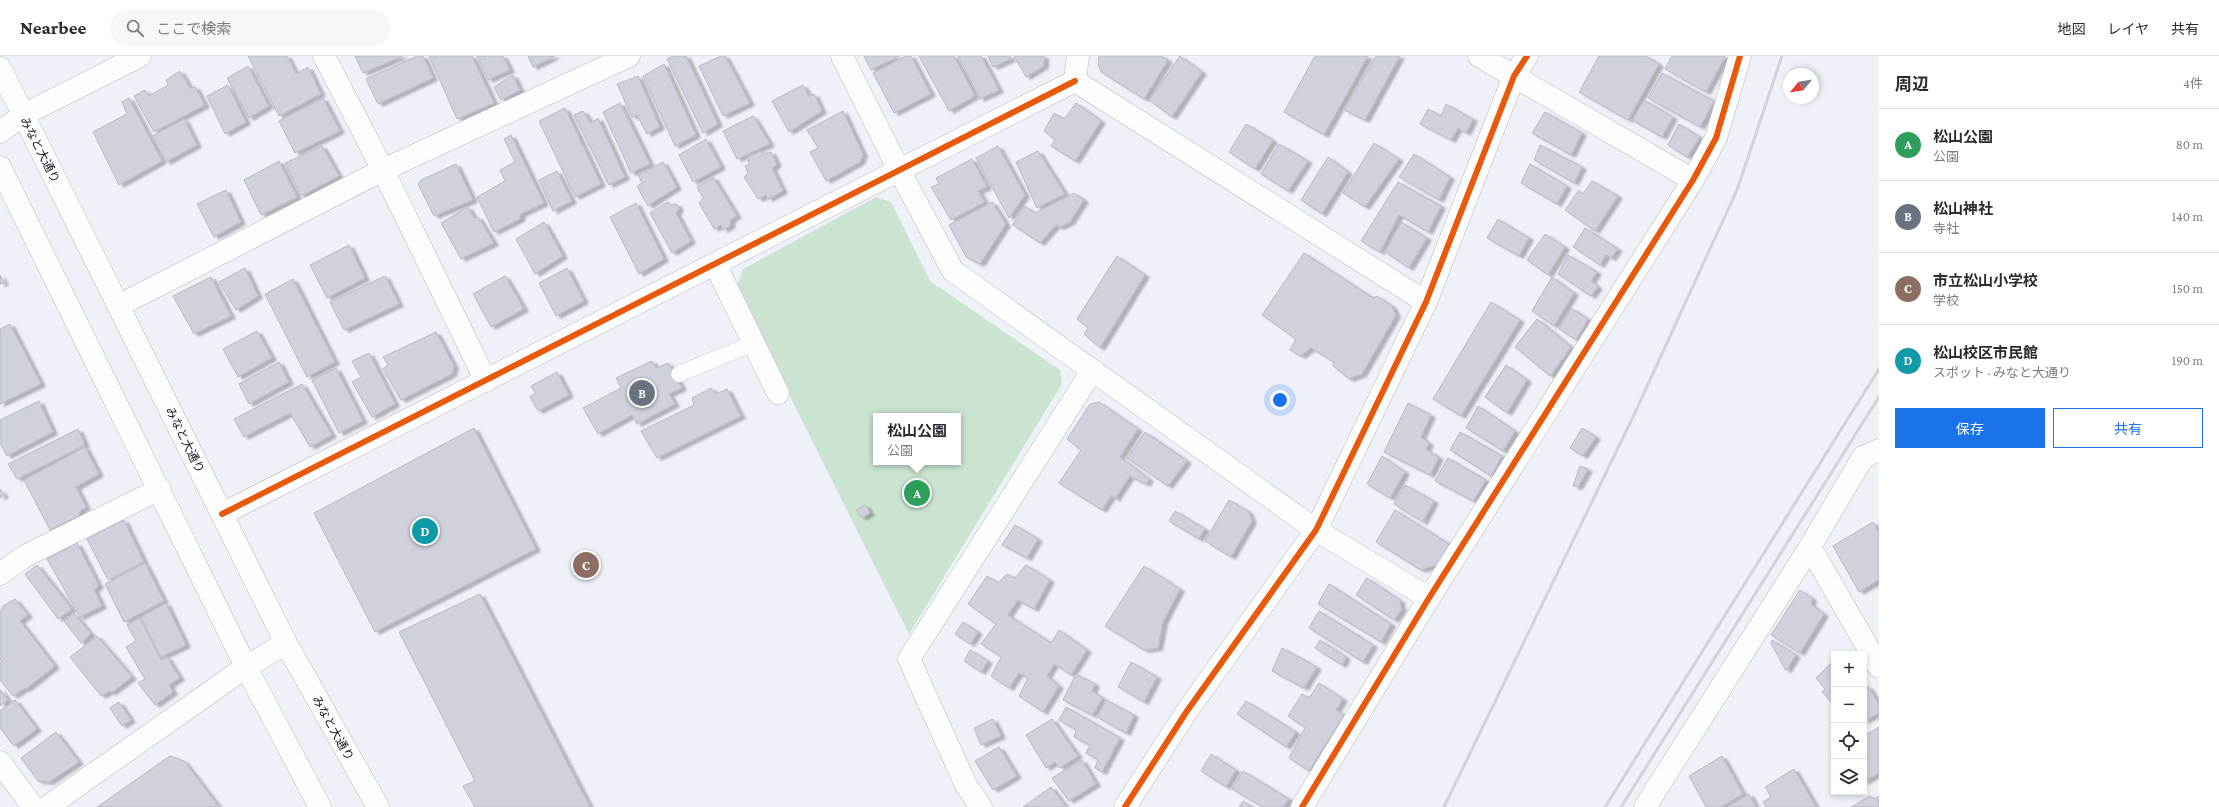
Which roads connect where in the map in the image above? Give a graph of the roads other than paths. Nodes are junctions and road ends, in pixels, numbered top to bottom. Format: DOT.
graph roads {
  1 [pos="140,56"];
  2 [pos="324,56"];
  3 [pos="628,56"];
  4 [pos="842,56"];
  5 [pos="1078,56"];
  6 [pos="1479,56"];
  7 [pos="1527,56"];
  8 [pos="1740,56"];
  9 [pos="0,68"];
  10 [pos="1514,76"];
  11 [pos="1076,81"];
  12 [pos="23,115"];
  13 [pos="0,132"];
  14 [pos="0,168"];
  15 [pos="384,170"];
  16 [pos="899,170"];
  17 [pos="1693,180"];
  18 [pos="715,264"];
  19 [pos="1426,302"];
  20 [pos="118,306"];
  21 [pos="754,343"];
  22 [pos="1092,371"];
  23 [pos="679,374"];
  24 [pos="486,381"];
  25 [pos="778,393"];
  26 [pos="1879,450"];
  27 [pos="160,489"];
  28 [pos="222,514"];
  29 [pos="1316,530"];
  30 [pos="1810,547"];
  31 [pos="0,574"];
  32 [pos="1429,598"];
  33 [pos="286,643"];
  34 [pos="246,667"];
  35 [pos="1879,667"];
  36 [pos="0,762"];
  37 [pos="33,807"];
  38 [pos="47,807"];
  39 [pos="320,807"];
  40 [pos="378,807"];
  41 [pos="981,807"];
  42 [pos="1125,807"];
  43 [pos="1302,807"];
  44 [pos="1644,807"];
  1 -- 12 [label="street"];
  2 -- 15 [label="street"];
  3 -- 15 [label="street"];
  4 -- 16 [label="street"];
  5 -- 11 [label="street"];
  6 -- 10 [label="street"];
  7 -- 10 [label="street"];
  8 -- 17 [label="street"];
  9 -- 12 [label="street, みなと大通り"];
  10 -- 17 [label="street"];
  10 -- 19 [label="street"];
  11 -- 16 [label="street"];
  11 -- 19 [label="street"];
  12 -- 13 [label="street"];
  12 -- 20 [label="street, みなと大通り"];
  14 -- 27 [label="street"];
  15 -- 20 [label="street"];
  15 -- 24 [label="street"];
  16 -- 18 [label="street"];
  16 -- 22 [label="street"];
  17 -- 32 [label="street"];
  18 -- 21 [label="street"];
  18 -- 24 [label="street"];
  19 -- 29 [label="street"];
  20 -- 28 [label="street, みなと大通り"];
  21 -- 23 [label="lane"];
  21 -- 25 [label="street"];
  22 -- 29 [label="street"];
  22 -- 41 [label="street"];
  24 -- 28 [label="street"];
  26 -- 30 [label="street"];
  27 -- 31 [label="street"];
  27 -- 34 [label="street"];
  28 -- 33 [label="street, みなと大通り"];
  29 -- 32 [label="street"];
  29 -- 42 [label="street"];
  30 -- 35 [label="street"];
  30 -- 44 [label="street"];
  32 -- 43 [label="street"];
  33 -- 34 [label="street"];
  33 -- 40 [label="street, みなと大通り"];
  34 -- 38 [label="street"];
  34 -- 39 [label="street"];
  36 -- 37 [label="street"];
}
